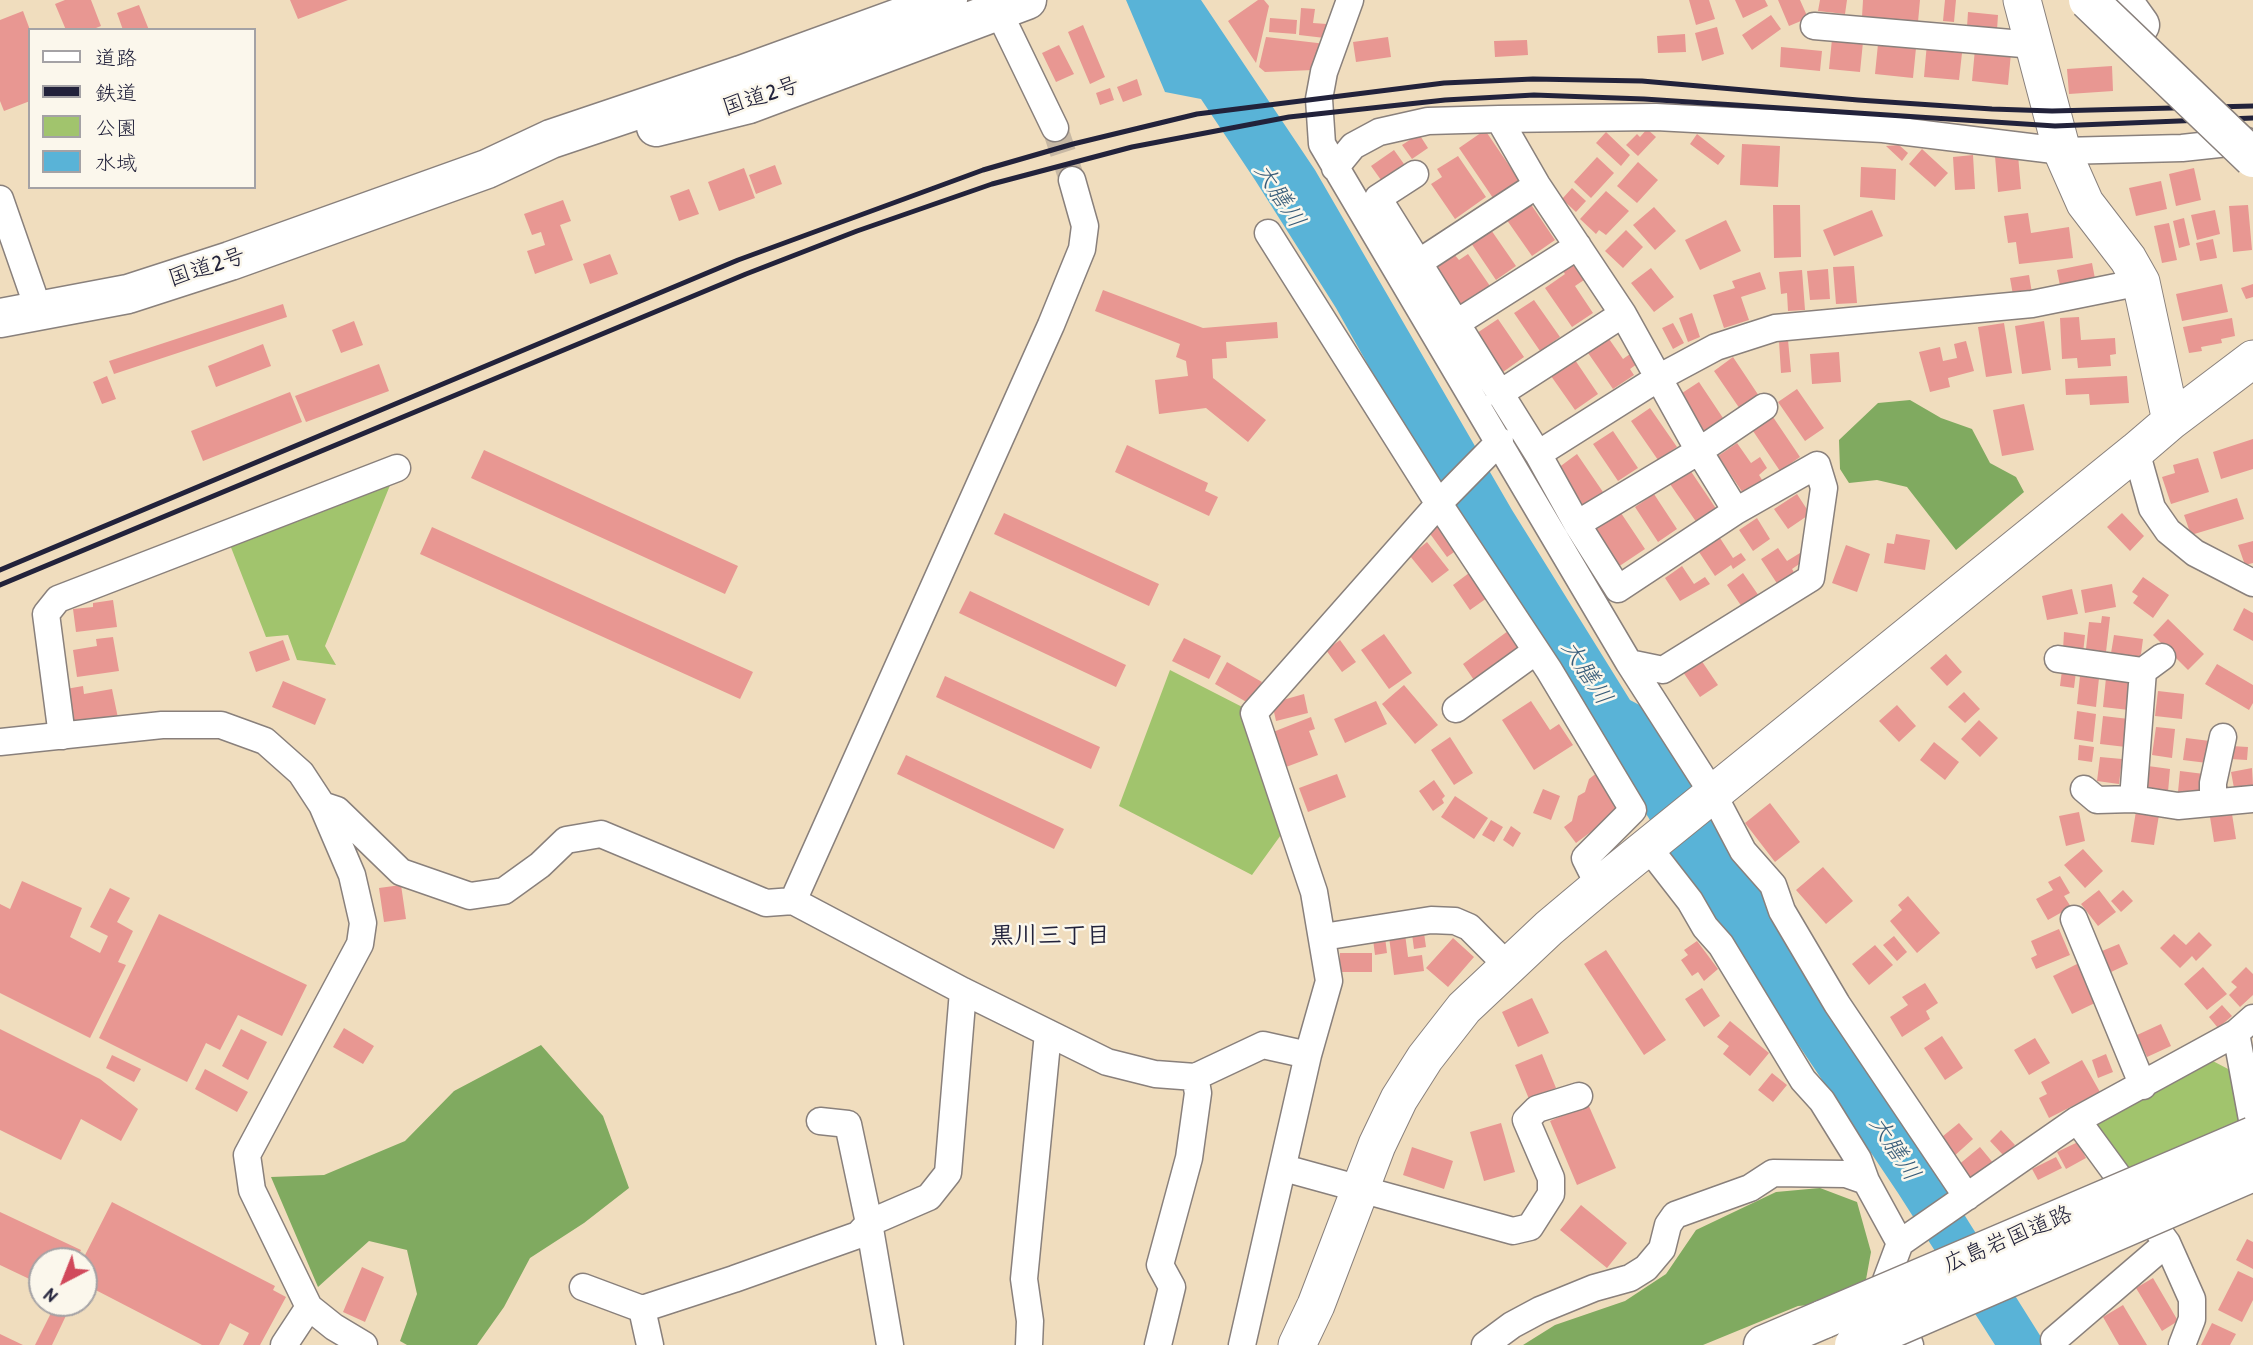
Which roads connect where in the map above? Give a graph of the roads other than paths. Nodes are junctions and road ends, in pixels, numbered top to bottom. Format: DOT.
graph roads {
  1 [pos="948,0"];
  2 [pos="1350,0"];
  3 [pos="2022,0"];
  4 [pos="2088,0"];
  5 [pos="1006,4"];
  6 [pos="2126,8"];
  7 [pos="1814,26"];
  8 [pos="2034,45"];
  9 [pos="1499,119"];
  10 [pos="1055,128"];
  11 [pos="2253,132"];
  12 [pos="2253,140"];
  13 [pos="2062,151"];
  14 [pos="2253,158"];
  15 [pos="1335,168"];
  16 [pos="487,169"];
  17 [pos="1415,173"];
  18 [pos="1072,180"];
  19 [pos="1537,186"];
  20 [pos="0,200"];
  21 [pos="1268,233"];
  22 [pos="1578,246"];
  23 [pos="1418,263"];
  24 [pos="2141,282"];
  25 [pos="1623,314"];
  26 [pos="13,319"];
  27 [pos="1455,324"];
  28 [pos="2253,359"];
  29 [pos="1660,377"];
  30 [pos="1499,394"];
  31 [pos="1764,407"];
  32 [pos="2171,421"];
  33 [pos="1494,447"];
  34 [pos="1699,451"];
  35 [pos="2136,451"];
  36 [pos="1538,454"];
  37 [pos="397,468"];
  38 [pos="1442,501"];
  39 [pos="1537,506"];
  40 [pos="1736,511"];
  41 [pos="1572,517"];
  42 [pos="2253,583"];
  43 [pos="1536,651"];
  44 [pos="2058,659"];
  45 [pos="1629,663"];
  46 [pos="1456,709"];
  47 [pos="62,736"];
  48 [pos="2223,737"];
  49 [pos="0,742"];
  50 [pos="2084,789"];
  51 [pos="1710,797"];
  52 [pos="2133,799"];
  53 [pos="2253,799"];
  54 [pos="2213,802"];
  55 [pos="322,805"];
  56 [pos="1652,844"];
  57 [pos="1599,887"];
  58 [pos="793,901"];
  59 [pos="2074,919"];
  60 [pos="1323,937"];
  61 [pos="1507,965"];
  62 [pos="964,992"];
  63 [pos="2245,1026"];
  64 [pos="1048,1033"];
  65 [pos="1308,1055"];
  66 [pos="1195,1077"];
  67 [pos="2143,1086"];
  68 [pos="1579,1096"];
  69 [pos="2077,1120"];
  70 [pos="820,1121"];
  71 [pos="2253,1125"];
  72 [pos="2253,1136"];
  73 [pos="1284,1168"];
  74 [pos="2253,1172"];
  75 [pos="1866,1181"];
  76 [pos="1360,1188"];
  77 [pos="1964,1200"];
  78 [pos="869,1223"];
  79 [pos="1904,1240"];
  80 [pos="2167,1243"];
  81 [pos="583,1287"];
  82 [pos="309,1307"];
  83 [pos="642,1309"];
  84 [pos="2054,1340"];
  85 [pos="284,1345"];
  86 [pos="364,1345"];
  87 [pos="650,1345"];
  88 [pos="890,1345"];
  89 [pos="1029,1345"];
  90 [pos="1158,1345"];
  91 [pos="1242,1345"];
  92 [pos="1297,1345"];
  93 [pos="1485,1345"];
  94 [pos="1763,1345"];
  95 [pos="1854,1345"];
  96 [pos="1910,1345"];
  97 [pos="2182,1345"];
  1 -- 16 [label="highway, 国道2号"];
  2 -- 15 [label="street"];
  3 -- 8 [label="street"];
  4 -- 14 [label="highway, bridge"];
  5 -- 10 [label="street"];
  5 -- 16 [label="highway, 国道2号"];
  6 -- 11 [label="highway"];
  7 -- 8 [label="street"];
  8 -- 13 [label="street"];
  9 -- 13 [label="street"];
  9 -- 15 [label="street"];
  9 -- 19 [label="street"];
  12 -- 13 [label="street"];
  13 -- 24 [label="street"];
  15 -- 33 [label="street"];
  16 -- 26 [label="highway, 国道2号"];
  17 -- 23 [label="street"];
  18 -- 58 [label="street"];
  19 -- 22 [label="street"];
  19 -- 23 [label="street"];
  20 -- 26 [label="street"];
  21 -- 38 [label="street"];
  22 -- 25 [label="street"];
  22 -- 27 [label="street"];
  23 -- 27 [label="street"];
  24 -- 29 [label="street"];
  24 -- 32 [label="street"];
  25 -- 29 [label="street"];
  25 -- 30 [label="street"];
  27 -- 30 [label="street"];
  28 -- 32 [label="street"];
  29 -- 34 [label="street"];
  29 -- 36 [label="street"];
  30 -- 36 [label="street"];
  31 -- 34 [label="street"];
  32 -- 35 [label="street"];
  33 -- 38 [label="street"];
  33 -- 39 [label="street"];
  34 -- 40 [label="street"];
  34 -- 41 [label="street"];
  35 -- 42 [label="street"];
  35 -- 51 [label="street"];
  36 -- 41 [label="street"];
  37 -- 47 [label="street"];
  38 -- 43 [label="street"];
  38 -- 60 [label="street"];
  39 -- 41 [label="street"];
  39 -- 45 [label="street"];
  40 -- 41 [label="street"];
  40 -- 45 [label="street"];
  43 -- 46 [label="street"];
  43 -- 57 [label="street"];
  44 -- 52 [label="street"];
  45 -- 51 [label="street"];
  47 -- 49 [label="street"];
  47 -- 55 [label="street"];
  48 -- 54 [label="street"];
  50 -- 52 [label="street"];
  51 -- 56 [label="street"];
  51 -- 77 [label="street"];
  52 -- 54 [label="street"];
  53 -- 54 [label="street"];
  55 -- 58 [label="street"];
  55 -- 82 [label="street"];
  56 -- 57 [label="street"];
  56 -- 75 [label="street"];
  57 -- 61 [label="street"];
  58 -- 62 [label="street"];
  59 -- 67 [label="street"];
  60 -- 61 [label="street"];
  60 -- 65 [label="street"];
  61 -- 76 [label="street"];
  62 -- 64 [label="street"];
  62 -- 78 [label="street"];
  63 -- 67 [label="street"];
  63 -- 71 [label="street"];
  64 -- 66 [label="street"];
  64 -- 89 [label="street"];
  65 -- 66 [label="street"];
  65 -- 73 [label="street"];
  66 -- 90 [label="street"];
  67 -- 69 [label="street"];
  68 -- 76 [label="street"];
  69 -- 77 [label="street"];
  69 -- 80 [label="street"];
  70 -- 78 [label="street"];
  72 -- 94 [label="highway, 広島岩国道路, bridge"];
  73 -- 76 [label="street"];
  73 -- 91 [label="street"];
  74 -- 95 [label="highway, 広島岩国道路, bridge"];
  75 -- 79 [label="street"];
  75 -- 93 [label="street"];
  76 -- 92 [label="street"];
  77 -- 79 [label="street"];
  78 -- 83 [label="street"];
  78 -- 88 [label="street"];
  79 -- 96 [label="street"];
  80 -- 84 [label="street"];
  80 -- 97 [label="street"];
  81 -- 83 [label="street"];
  82 -- 85 [label="street"];
  82 -- 86 [label="street"];
  83 -- 87 [label="street"];
}
